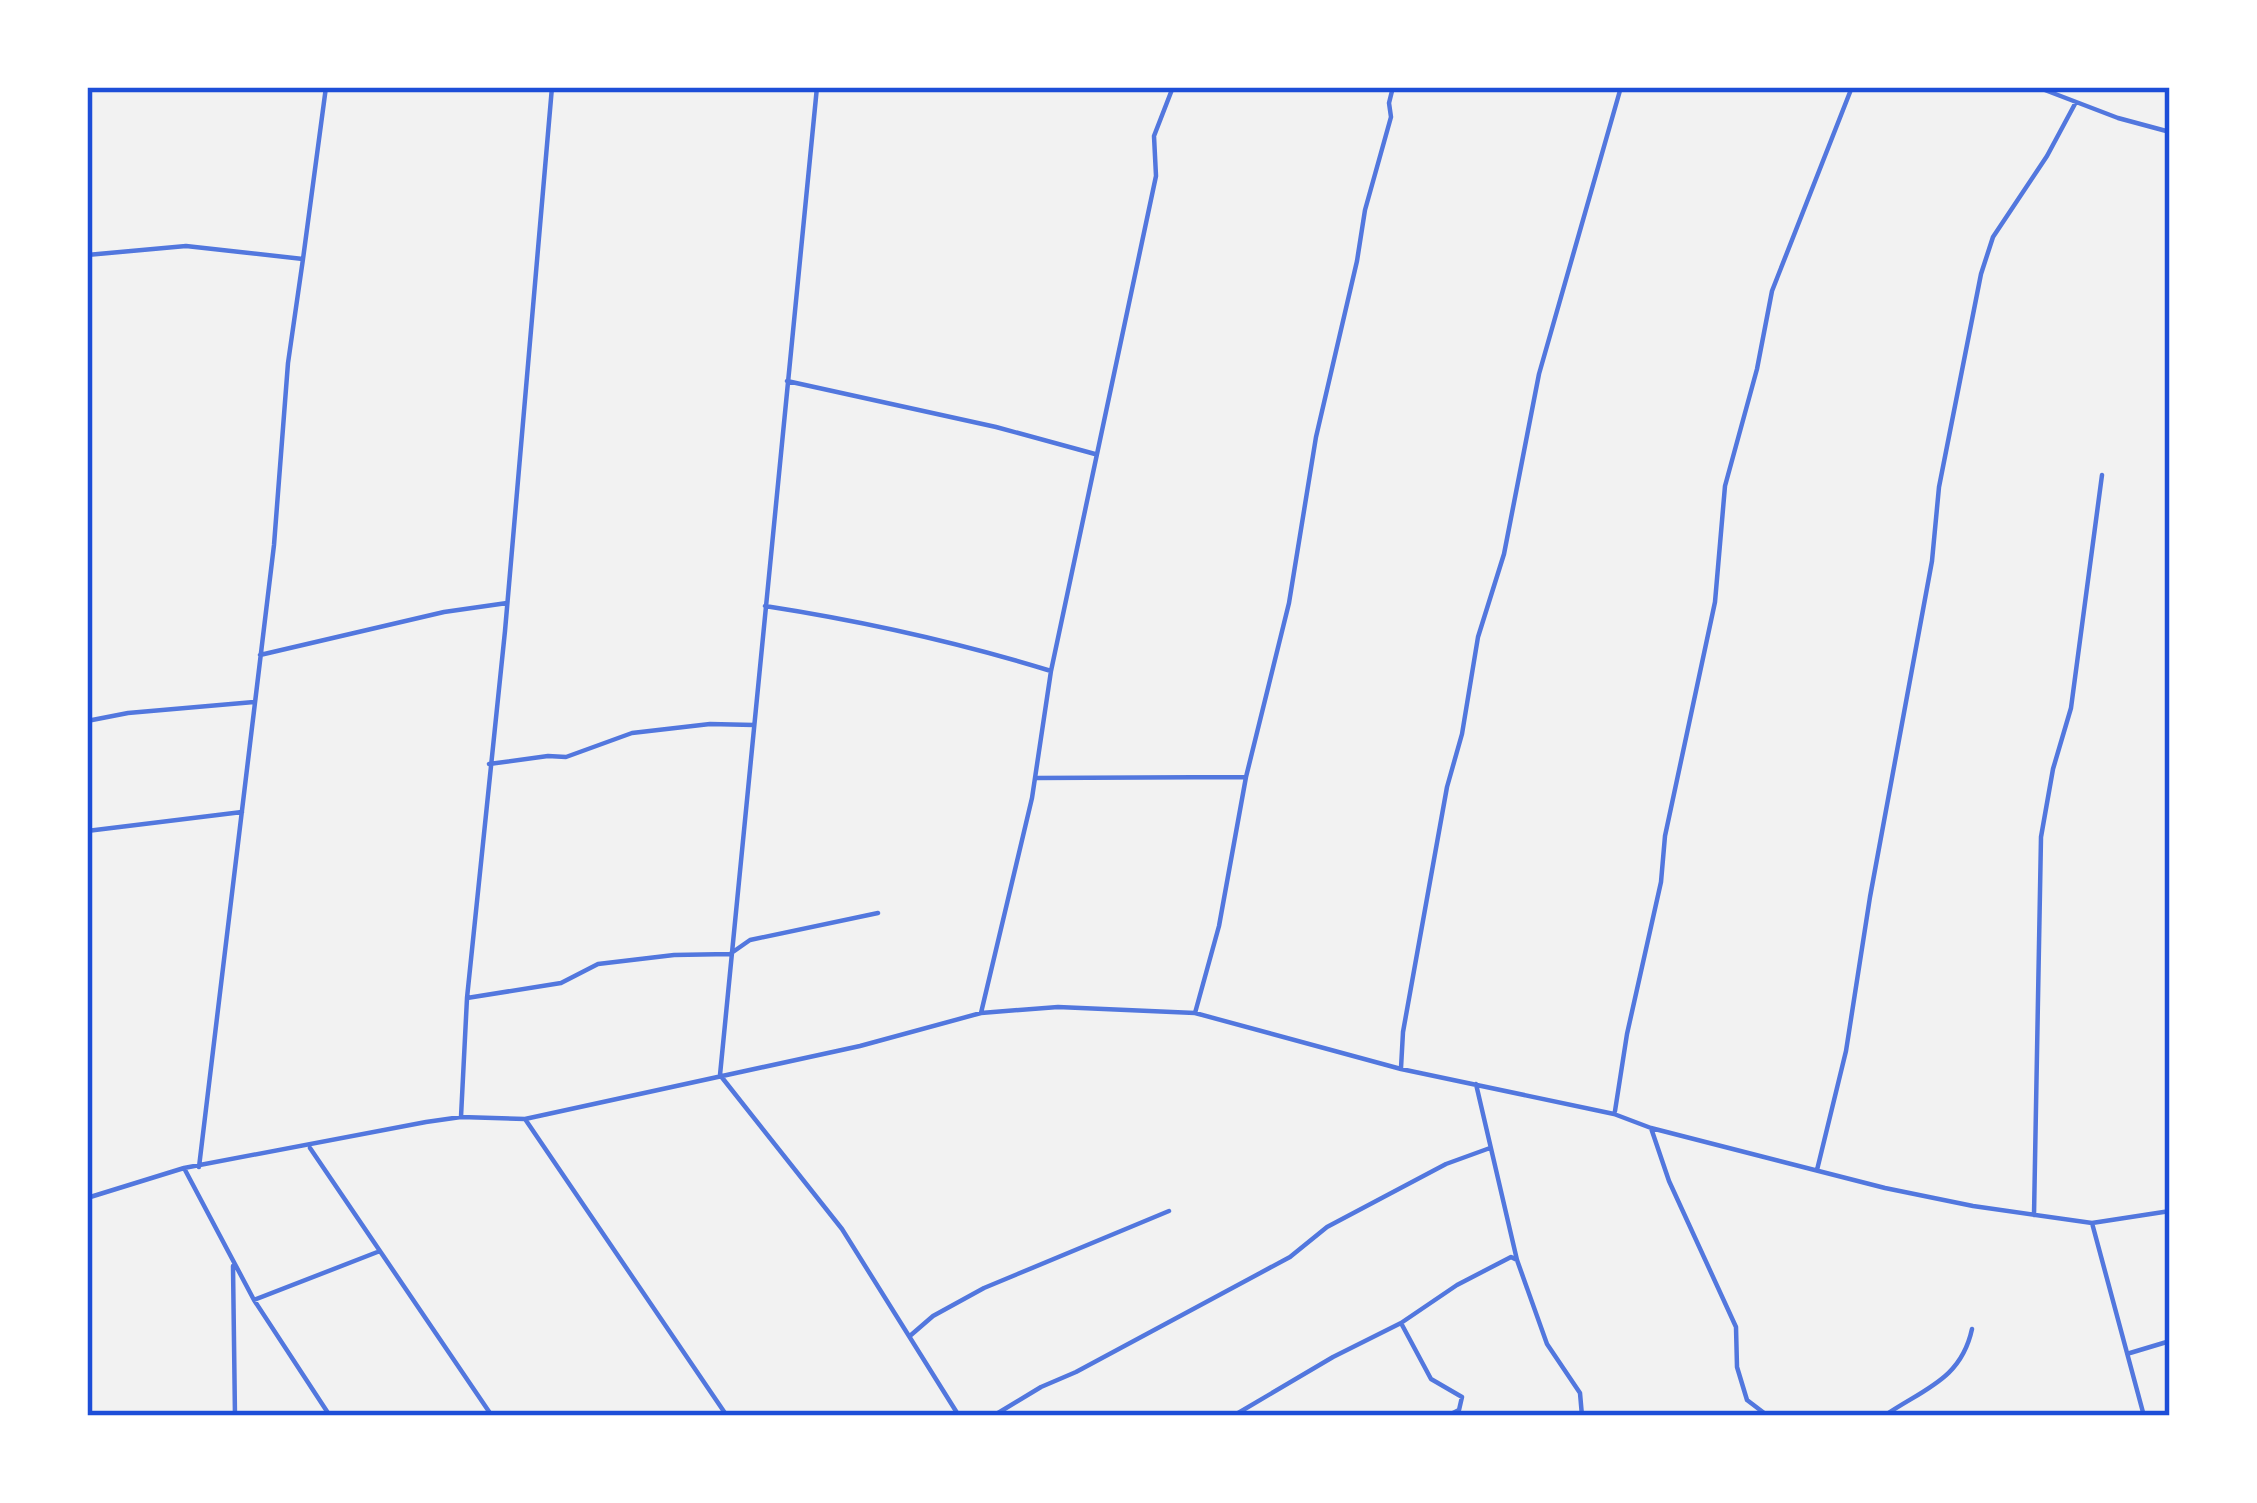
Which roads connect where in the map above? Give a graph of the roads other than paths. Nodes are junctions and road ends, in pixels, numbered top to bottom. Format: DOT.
graph roads {
  1 [pos="326,87"];
  2 [pos="552,87"];
  3 [pos="817,87"];
  4 [pos="1173,87"];
  5 [pos="1394,87"];
  6 [pos="1621,87"];
  7 [pos="1852,87"];
  8 [pos="2037,87"];
  9 [pos="2076,102"];
  10 [pos="2170,131"];
  11 [pos="87,255"];
  12 [pos="303,259"];
  13 [pos="787,381"];
  14 [pos="1095,454"];
  15 [pos="2102,476"];
  16 [pos="507,603"];
  17 [pos="764,606"];
  18 [pos="260,655"];
  19 [pos="1052,671"];
  20 [pos="254,702"];
  21 [pos="87,721"];
  22 [pos="754,725"];
  23 [pos="489,764"];
  24 [pos="1246,777"];
  25 [pos="1035,778"];
  26 [pos="242,812"];
  27 [pos="87,831"];
  28 [pos="878,914"];
  29 [pos="730,955"];
  30 [pos="467,998"];
  31 [pos="982,1013"];
  32 [pos="1195,1013"];
  33 [pos="1401,1069"];
  34 [pos="720,1075"];
  35 [pos="1476,1084"];
  36 [pos="1614,1114"];
  37 [pos="460,1117"];
  38 [pos="525,1119"];
  39 [pos="1651,1128"];
  40 [pos="309,1145"];
  41 [pos="1490,1148"];
  42 [pos="199,1167"];
  43 [pos="184,1168"];
  44 [pos="1817,1170"];
  45 [pos="87,1198"];
  46 [pos="1169,1210"];
  47 [pos="2170,1210"];
  48 [pos="2034,1215"];
  49 [pos="2092,1222"];
  50 [pos="380,1250"];
  51 [pos="1517,1260"];
  52 [pos="233,1262"];
  53 [pos="254,1300"];
  54 [pos="1401,1323"];
  55 [pos="1972,1329"];
  56 [pos="909,1336"];
  57 [pos="2170,1341"];
  58 [pos="2127,1354"];
  59 [pos="235,1416"];
  60 [pos="330,1416"];
  61 [pos="492,1416"];
  62 [pos="727,1416"];
  63 [pos="959,1416"];
  64 [pos="993,1416"];
  65 [pos="1232,1416"];
  66 [pos="1448,1416"];
  67 [pos="1582,1416"];
  68 [pos="1768,1416"];
  69 [pos="1884,1416"];
  70 [pos="2144,1416"];
  1 -- 12 [label="street"];
  2 -- 16 [label="street"];
  3 -- 13 [label="street"];
  4 -- 14 [label="street"];
  5 -- 24 [label="street"];
  6 -- 33 [label="street"];
  7 -- 36 [label="street"];
  8 -- 9 [label="street"];
  9 -- 10 [label="street"];
  9 -- 44 [label="street"];
  11 -- 12 [label="street"];
  12 -- 18 [label="street"];
  13 -- 14 [label="street"];
  13 -- 17 [label="street"];
  14 -- 19 [label="street"];
  15 -- 48 [label="street"];
  16 -- 18 [label="street"];
  16 -- 23 [label="street"];
  17 -- 19 [label="street"];
  17 -- 22 [label="street"];
  18 -- 20 [label="street"];
  19 -- 25 [label="street"];
  20 -- 21 [label="street"];
  20 -- 26 [label="street"];
  22 -- 23 [label="street"];
  22 -- 29 [label="street"];
  23 -- 30 [label="street"];
  24 -- 25 [label="street"];
  24 -- 32 [label="street"];
  25 -- 31 [label="street"];
  26 -- 27 [label="street"];
  26 -- 42 [label="street"];
  28 -- 29 [label="street"];
  29 -- 30 [label="street"];
  29 -- 34 [label="street"];
  30 -- 37 [label="street"];
  31 -- 32 [label="street"];
  31 -- 34 [label="street"];
  32 -- 33 [label="street"];
  33 -- 35 [label="street"];
  34 -- 38 [label="street"];
  34 -- 56 [label="street"];
  35 -- 36 [label="street"];
  35 -- 41 [label="street"];
  36 -- 39 [label="street"];
  37 -- 38 [label="street"];
  37 -- 40 [label="street"];
  38 -- 62 [label="street"];
  39 -- 44 [label="street"];
  39 -- 68 [label="street"];
  40 -- 42 [label="street"];
  40 -- 50 [label="street"];
  41 -- 51 [label="street"];
  41 -- 64 [label="street"];
  42 -- 43 [label="street"];
  43 -- 45 [label="street"];
  43 -- 52 [label="street"];
  44 -- 48 [label="street"];
  46 -- 56 [label="street"];
  47 -- 49 [label="street"];
  48 -- 49 [label="street"];
  49 -- 58 [label="street"];
  50 -- 53 [label="street"];
  50 -- 61 [label="street"];
  51 -- 54 [label="street"];
  51 -- 67 [label="street"];
  52 -- 53 [label="street"];
  52 -- 59 [label="street"];
  53 -- 60 [label="street"];
  54 -- 65 [label="street"];
  54 -- 66 [label="street"];
  55 -- 69 [label="street"];
  56 -- 63 [label="street"];
  57 -- 58 [label="street"];
  58 -- 70 [label="street"];
}
